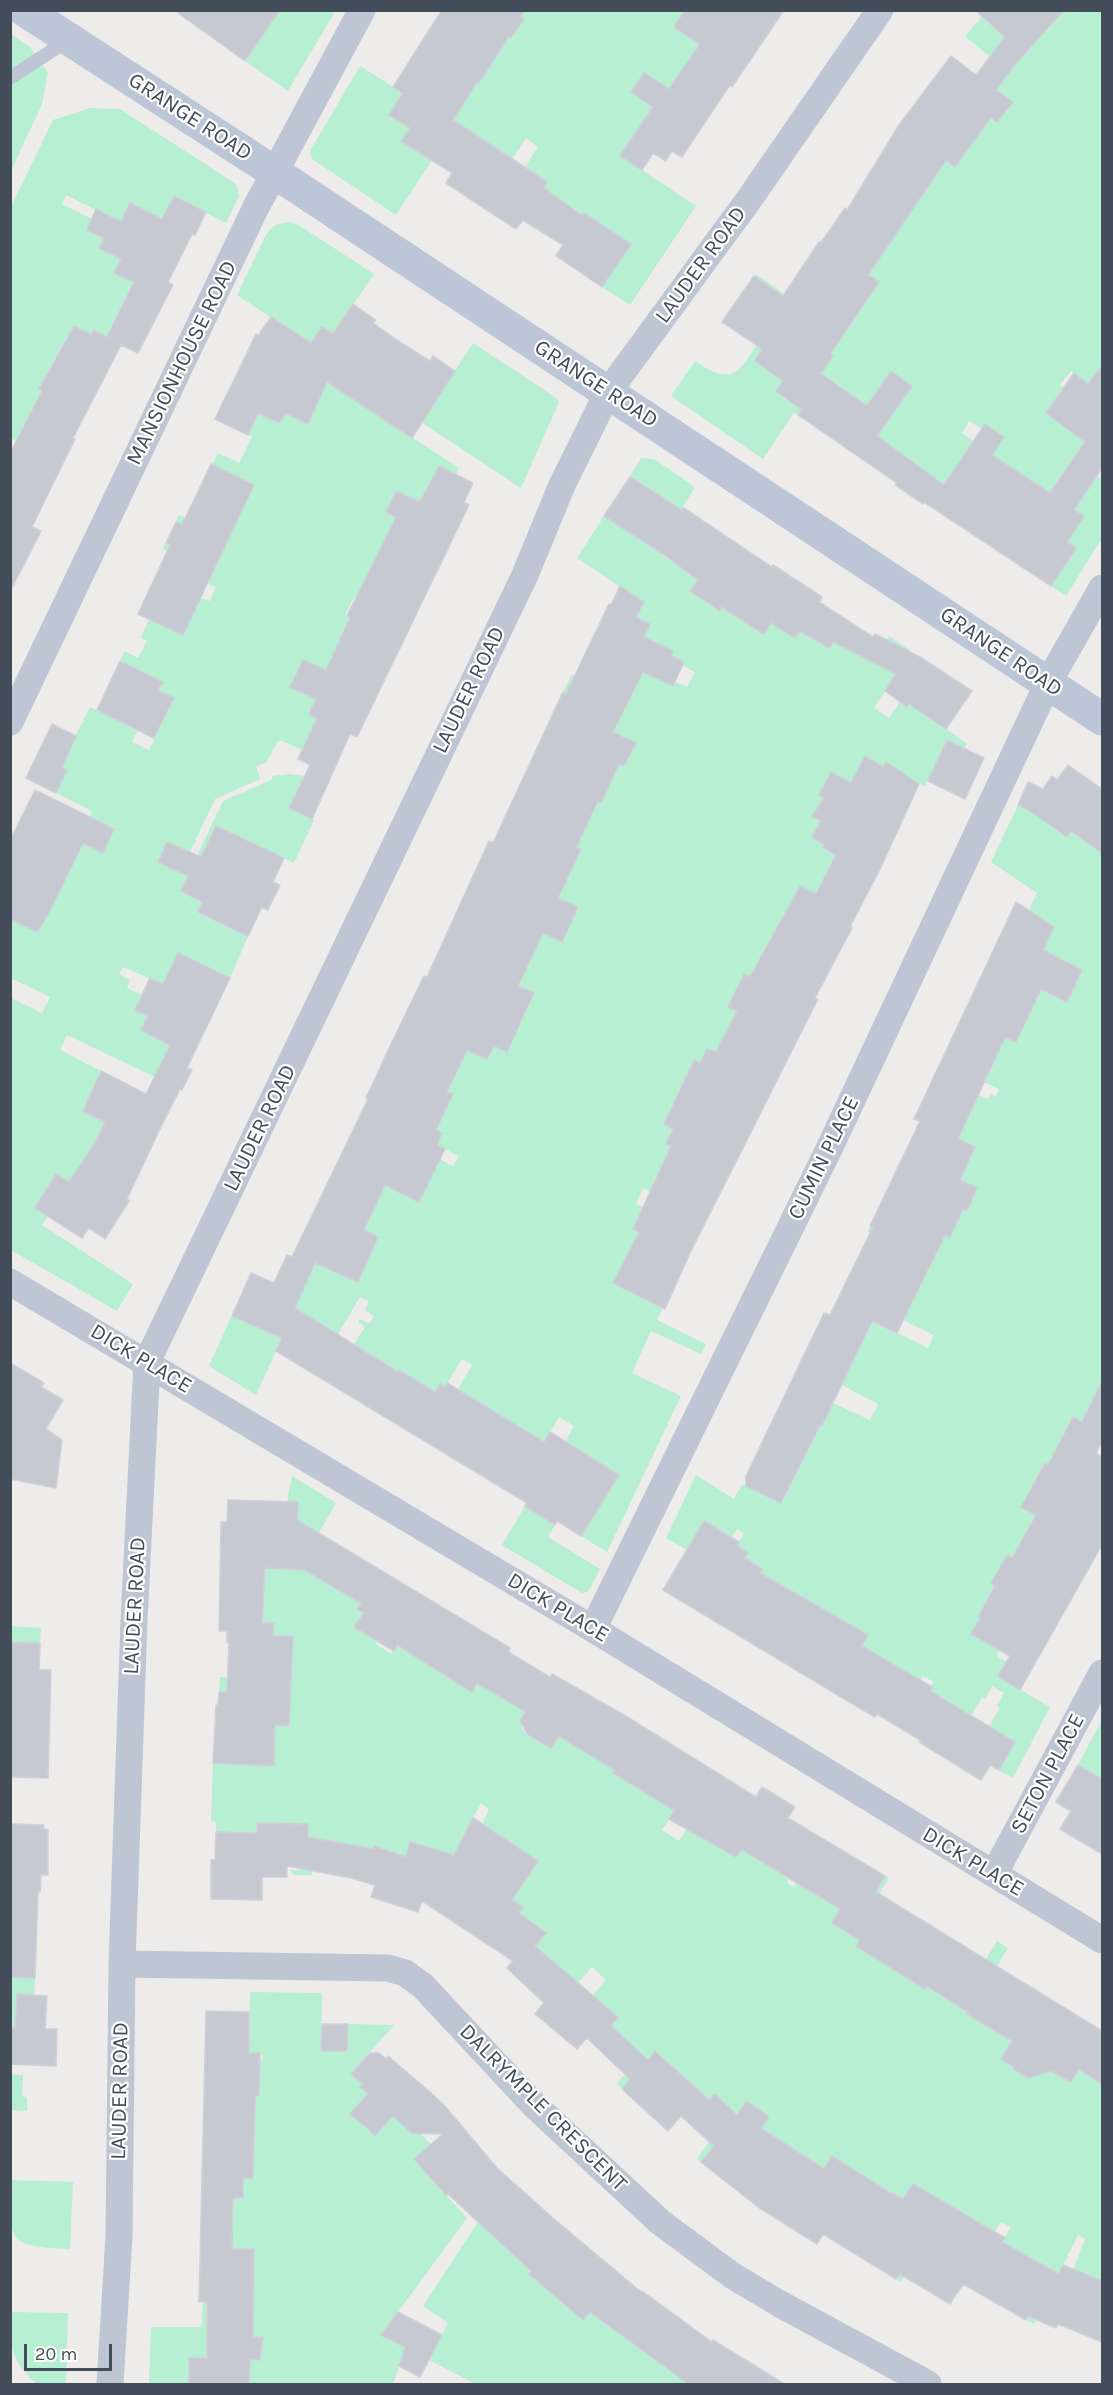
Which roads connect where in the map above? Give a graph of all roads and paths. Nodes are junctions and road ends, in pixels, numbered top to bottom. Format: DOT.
graph roads {
  1 [pos="24,10"];
  2 [pos="362,10"];
  3 [pos="880,10"];
  4 [pos="78,45"];
  5 [pos="10,78"];
  6 [pos="274,172"];
  7 [pos="608,392"];
  8 [pos="1102,588"];
  9 [pos="1048,683"];
  10 [pos="1102,719"];
  11 [pos="10,722"];
  12 [pos="10,1282"];
  13 [pos="147,1362"];
  14 [pos="593,1629"];
  15 [pos="1102,1673"];
  16 [pos="993,1874"];
  17 [pos="1102,1940"];
  18 [pos="122,1964"];
  19 [pos="110,2385"];
  20 [pos="928,2385"];
  1 -- 4 [label="street, GRANGE ROAD"];
  2 -- 6 [label="street, MANSIONHOUSE ROAD"];
  3 -- 7 [label="street, LAUDER ROAD"];
  4 -- 5 [label="lane"];
  4 -- 6 [label="street, GRANGE ROAD"];
  6 -- 7 [label="street, GRANGE ROAD"];
  6 -- 11 [label="street, MANSIONHOUSE ROAD"];
  7 -- 9 [label="street, GRANGE ROAD"];
  7 -- 13 [label="street, LAUDER ROAD"];
  8 -- 9 [label="street, CUMIN PLACE"];
  9 -- 10 [label="street, GRANGE ROAD"];
  9 -- 14 [label="street, CUMIN PLACE"];
  12 -- 13 [label="street, DICK PLACE"];
  13 -- 14 [label="street, DICK PLACE"];
  13 -- 18 [label="street, LAUDER ROAD"];
  14 -- 16 [label="street, DICK PLACE"];
  15 -- 16 [label="street, SETON PLACE"];
  16 -- 17 [label="street, DICK PLACE"];
  18 -- 19 [label="street, LAUDER ROAD"];
  18 -- 20 [label="street, DALRYMPLE CRESCENT"];
}
